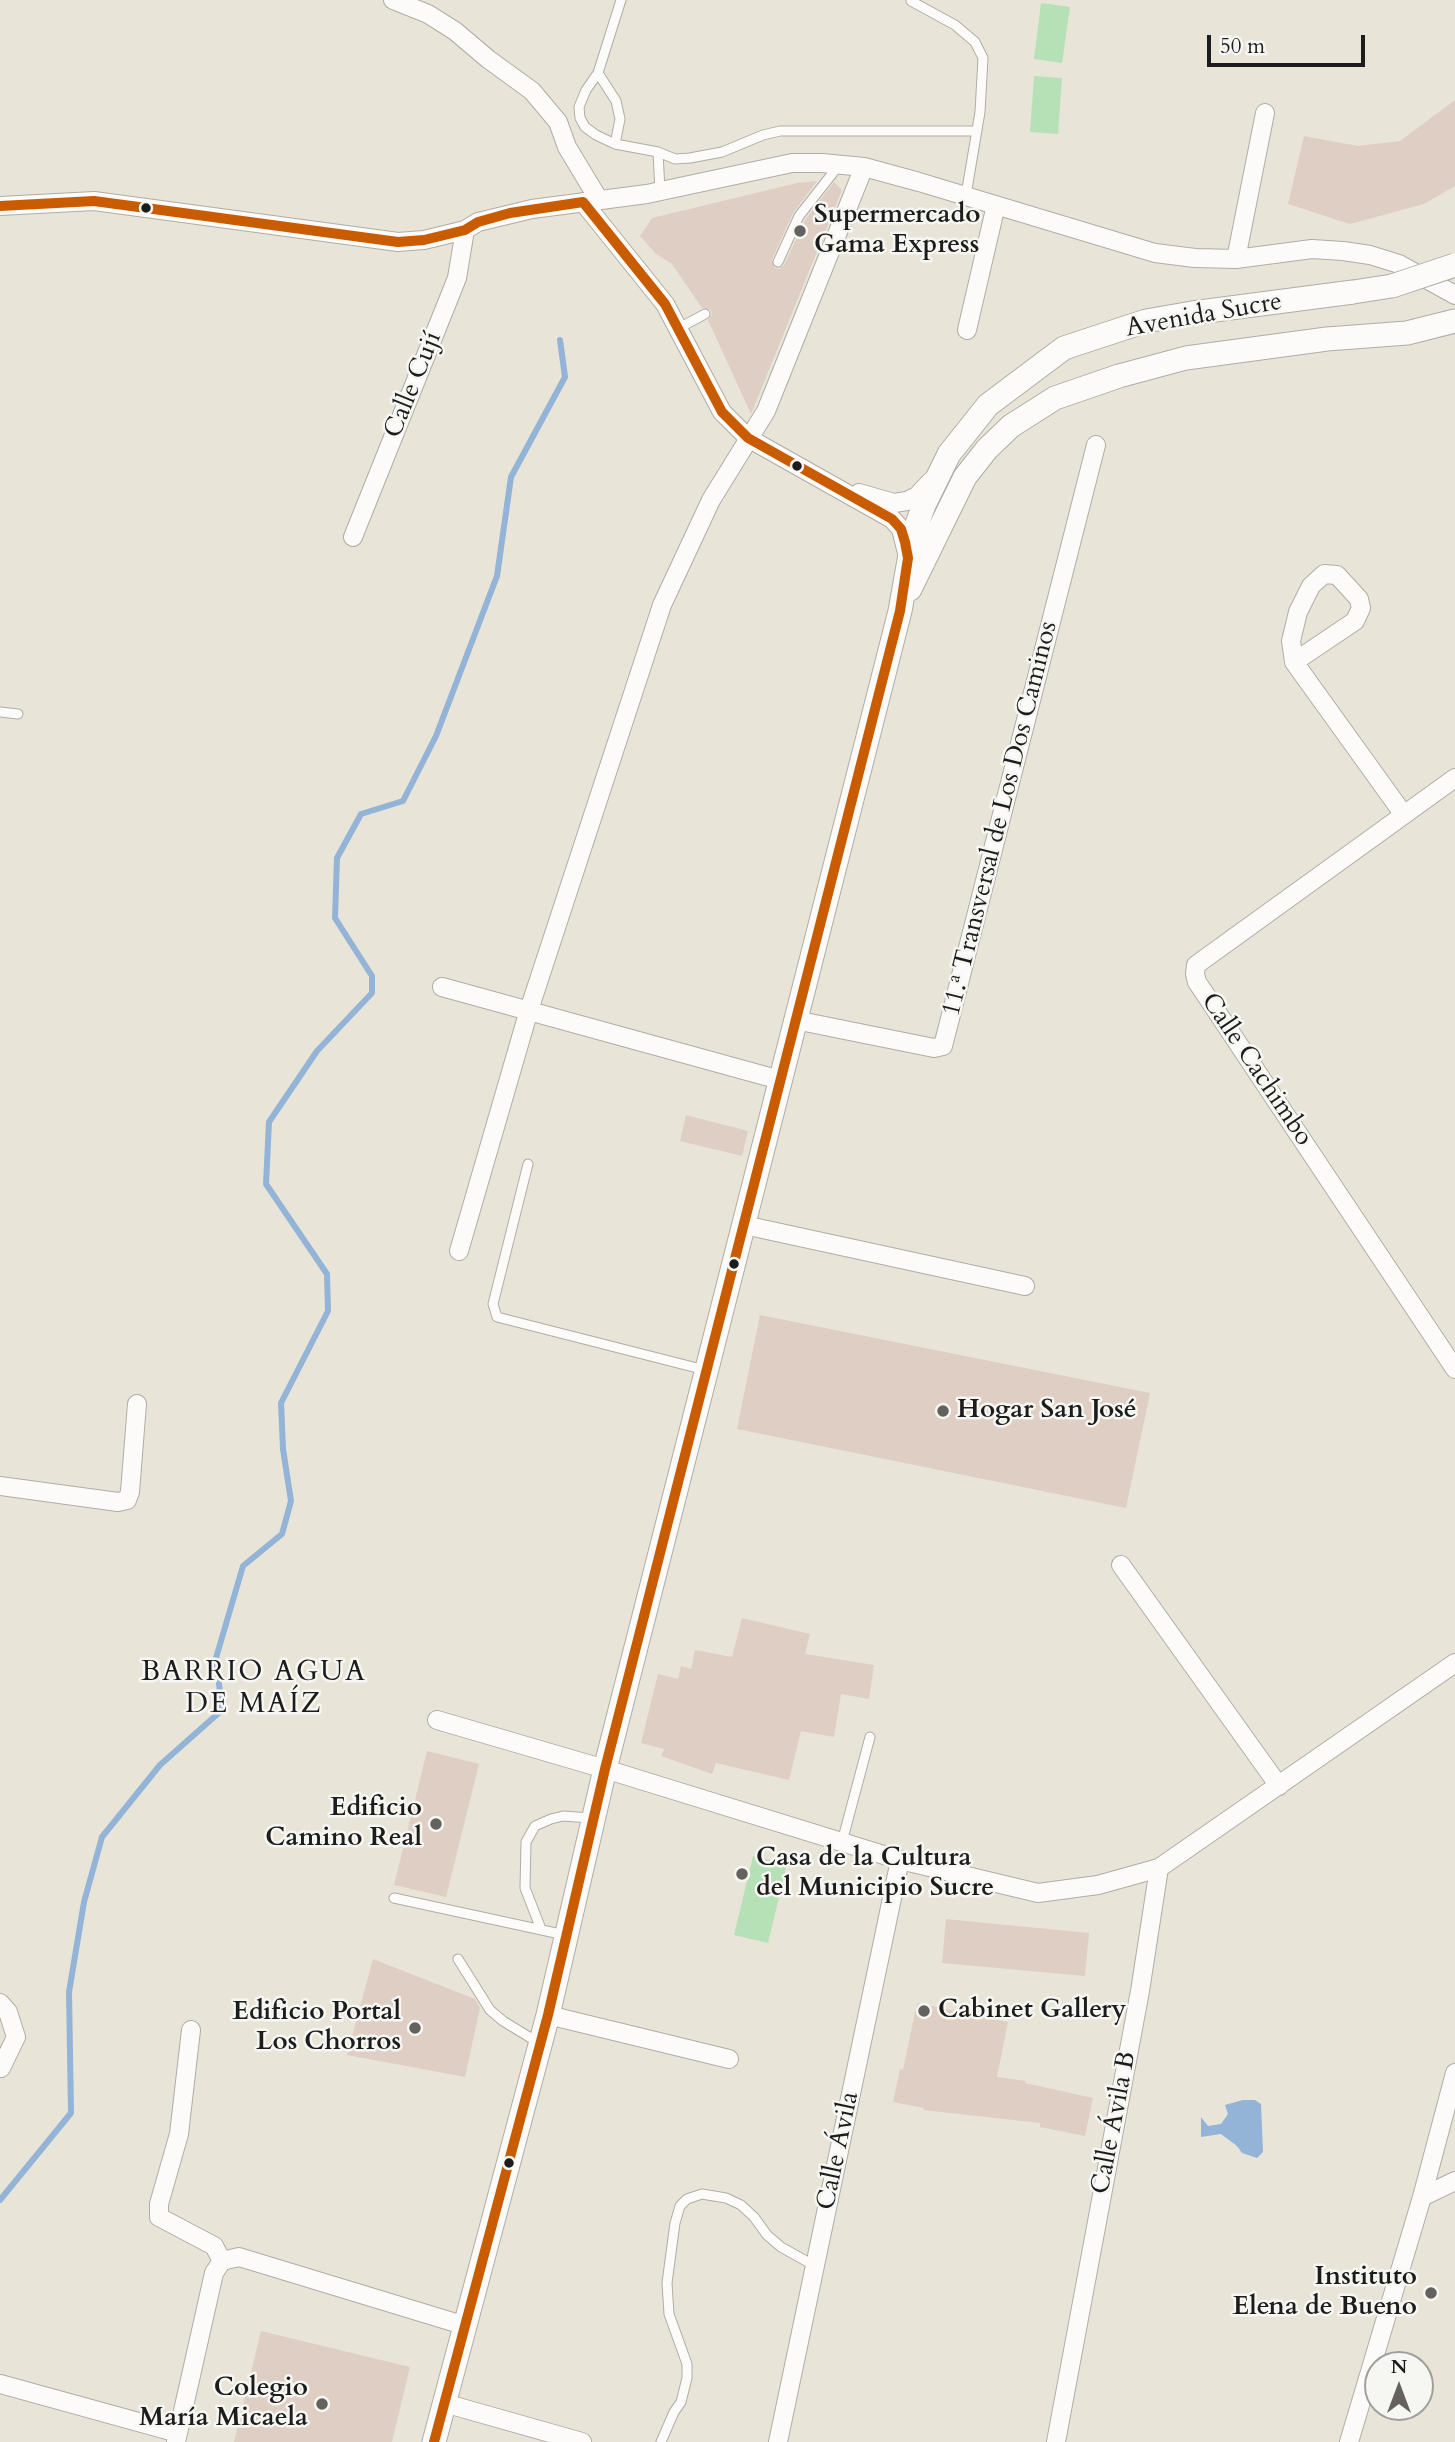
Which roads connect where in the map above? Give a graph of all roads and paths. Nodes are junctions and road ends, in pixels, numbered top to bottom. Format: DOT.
graph roads {
  1 [pos="393,0"];
  2 [pos="621,0"];
  3 [pos="911,1"];
  4 [pos="598,73"];
  5 [pos="1265,113"];
  6 [pos="977,131"];
  7 [pos="615,144"];
  8 [pos="658,152"];
  9 [pos="839,164"];
  10 [pos="864,167"];
  11 [pos="660,191"];
  12 [pos="966,195"];
  13 [pos="591,201"];
  14 [pos="996,205"];
  15 [pos="0,206"];
  16 [pos="465,230"];
  17 [pos="1236,259"];
  18 [pos="778,262"];
  19 [pos="1455,265"];
  20 [pos="1455,295"];
  21 [pos="705,314"];
  22 [pos="1455,320"];
  23 [pos="679,328"];
  24 [pos="967,330"];
  25 [pos="748,438"];
  26 [pos="1096,445"];
  27 [pos="949,454"];
  28 [pos="835,486"];
  29 [pos="353,537"];
  30 [pos="908,558"];
  31 [pos="900,611"];
  32 [pos="1293,662"];
  33 [pos="0,712"];
  34 [pos="18,714"];
  35 [pos="1455,778"];
  36 [pos="1404,815"];
  37 [pos="442,987"];
  38 [pos="529,1010"];
  39 [pos="795,1020"];
  40 [pos="780,1080"];
  41 [pos="528,1164"];
  42 [pos="744,1225"];
  43 [pos="459,1251"];
  44 [pos="1026,1286"];
  45 [pos="1455,1369"];
  46 [pos="707,1371"];
  47 [pos="137,1404"];
  48 [pos="0,1486"];
  49 [pos="1121,1565"];
  50 [pos="1455,1663"];
  51 [pos="437,1720"];
  52 [pos="870,1737"];
  53 [pos="605,1769"];
  54 [pos="1279,1786"];
  55 [pos="593,1818"];
  56 [pos="842,1842"];
  57 [pos="900,1860"];
  58 [pos="1159,1868"];
  59 [pos="394,1898"];
  60 [pos="541,1929"];
  61 [pos="567,1935"];
  62 [pos="458,1959"];
  63 [pos="0,2003"];
  64 [pos="548,2015"];
  65 [pos="191,2030"];
  66 [pos="540,2044"];
  67 [pos="729,2059"];
  68 [pos="1,2068"];
  69 [pos="1455,2073"];
  70 [pos="1455,2181"];
  71 [pos="1422,2197"];
  72 [pos="222,2261"];
  73 [pos="816,2266"];
  74 [pos="466,2326"];
  75 [pos="0,2384"];
  76 [pos="444,2403"];
  77 [pos="177,2437"];
  78 [pos="434,2442"];
  79 [pos="582,2442"];
  80 [pos="662,2442"];
  81 [pos="778,2442"];
  82 [pos="1056,2442"];
  83 [pos="1349,2442"];
  1 -- 13 [label="street"];
  2 -- 4 [label="lane"];
  3 -- 6 [label="lane"];
  4 -- 7 [label="lane"];
  4 -- 7 [label="lane"];
  5 -- 17 [label="street"];
  6 -- 8 [label="lane"];
  6 -- 12 [label="lane"];
  7 -- 8 [label="lane"];
  8 -- 11 [label="lane"];
  9 -- 10 [label="street"];
  9 -- 11 [label="street"];
  9 -- 18 [label="lane"];
  10 -- 12 [label="street"];
  10 -- 25 [label="street"];
  11 -- 13 [label="street"];
  12 -- 14 [label="street"];
  13 -- 16 [label="street"];
  13 -- 23 [label="street"];
  14 -- 17 [label="street"];
  14 -- 24 [label="street"];
  15 -- 16 [label="street"];
  16 -- 29 [label="street, Calle Cují"];
  17 -- 20 [label="street"];
  19 -- 27 [label="main road, Avenida Sucre, bridge"];
  21 -- 23 [label="lane"];
  22 -- 31 [label="main road, Avenida Sucre"];
  23 -- 25 [label="street"];
  25 -- 28 [label="street"];
  25 -- 38 [label="street"];
  26 -- 39 [label="street, 11.ª Transversal de Los Dos Caminos"];
  27 -- 28 [label="street"];
  27 -- 30 [label="main road, Avenida Sucre"];
  28 -- 30 [label="street"];
  30 -- 31 [label="main road, Avenida Sucre"];
  31 -- 39 [label="main road, Avenida Sucre"];
  32 -- 32 [label="street"];
  32 -- 36 [label="street"];
  33 -- 34 [label="lane"];
  35 -- 36 [label="street, Calle Cachimbo"];
  36 -- 45 [label="street, Calle Cachimbo"];
  37 -- 38 [label="street"];
  38 -- 40 [label="street"];
  38 -- 43 [label="street"];
  39 -- 40 [label="main road, Avenida Sucre"];
  40 -- 42 [label="main road, Avenida Sucre"];
  41 -- 46 [label="lane"];
  42 -- 44 [label="street"];
  42 -- 46 [label="main road, Avenida Sucre"];
  46 -- 53 [label="main road, Avenida Sucre"];
  47 -- 48 [label="street"];
  49 -- 54 [label="street"];
  50 -- 54 [label="street"];
  51 -- 53 [label="street"];
  52 -- 56 [label="lane"];
  53 -- 55 [label="main road, Avenida Sucre"];
  53 -- 56 [label="street"];
  54 -- 58 [label="street"];
  55 -- 60 [label="lane"];
  55 -- 61 [label="main road, Avenida Sucre"];
  56 -- 57 [label="street"];
  57 -- 58 [label="street"];
  57 -- 73 [label="street, Calle Ávila"];
  58 -- 82 [label="street, Calle Ávila B"];
  59 -- 60 [label="lane"];
  60 -- 61 [label="lane"];
  61 -- 64 [label="main road, Avenida Sucre"];
  62 -- 66 [label="lane"];
  63 -- 68 [label="street"];
  64 -- 66 [label="main road, Avenida Sucre"];
  64 -- 67 [label="street"];
  65 -- 72 [label="street"];
  66 -- 74 [label="main road, Avenida Sucre"];
  69 -- 71 [label="street"];
  70 -- 71 [label="street"];
  71 -- 83 [label="street"];
  72 -- 74 [label="street"];
  72 -- 77 [label="street"];
  73 -- 80 [label="lane"];
  73 -- 81 [label="street, Calle Ávila"];
  74 -- 76 [label="main road, Avenida Sucre"];
  75 -- 77 [label="street"];
  76 -- 78 [label="main road, Avenida Sucre"];
  76 -- 79 [label="street"];
}
